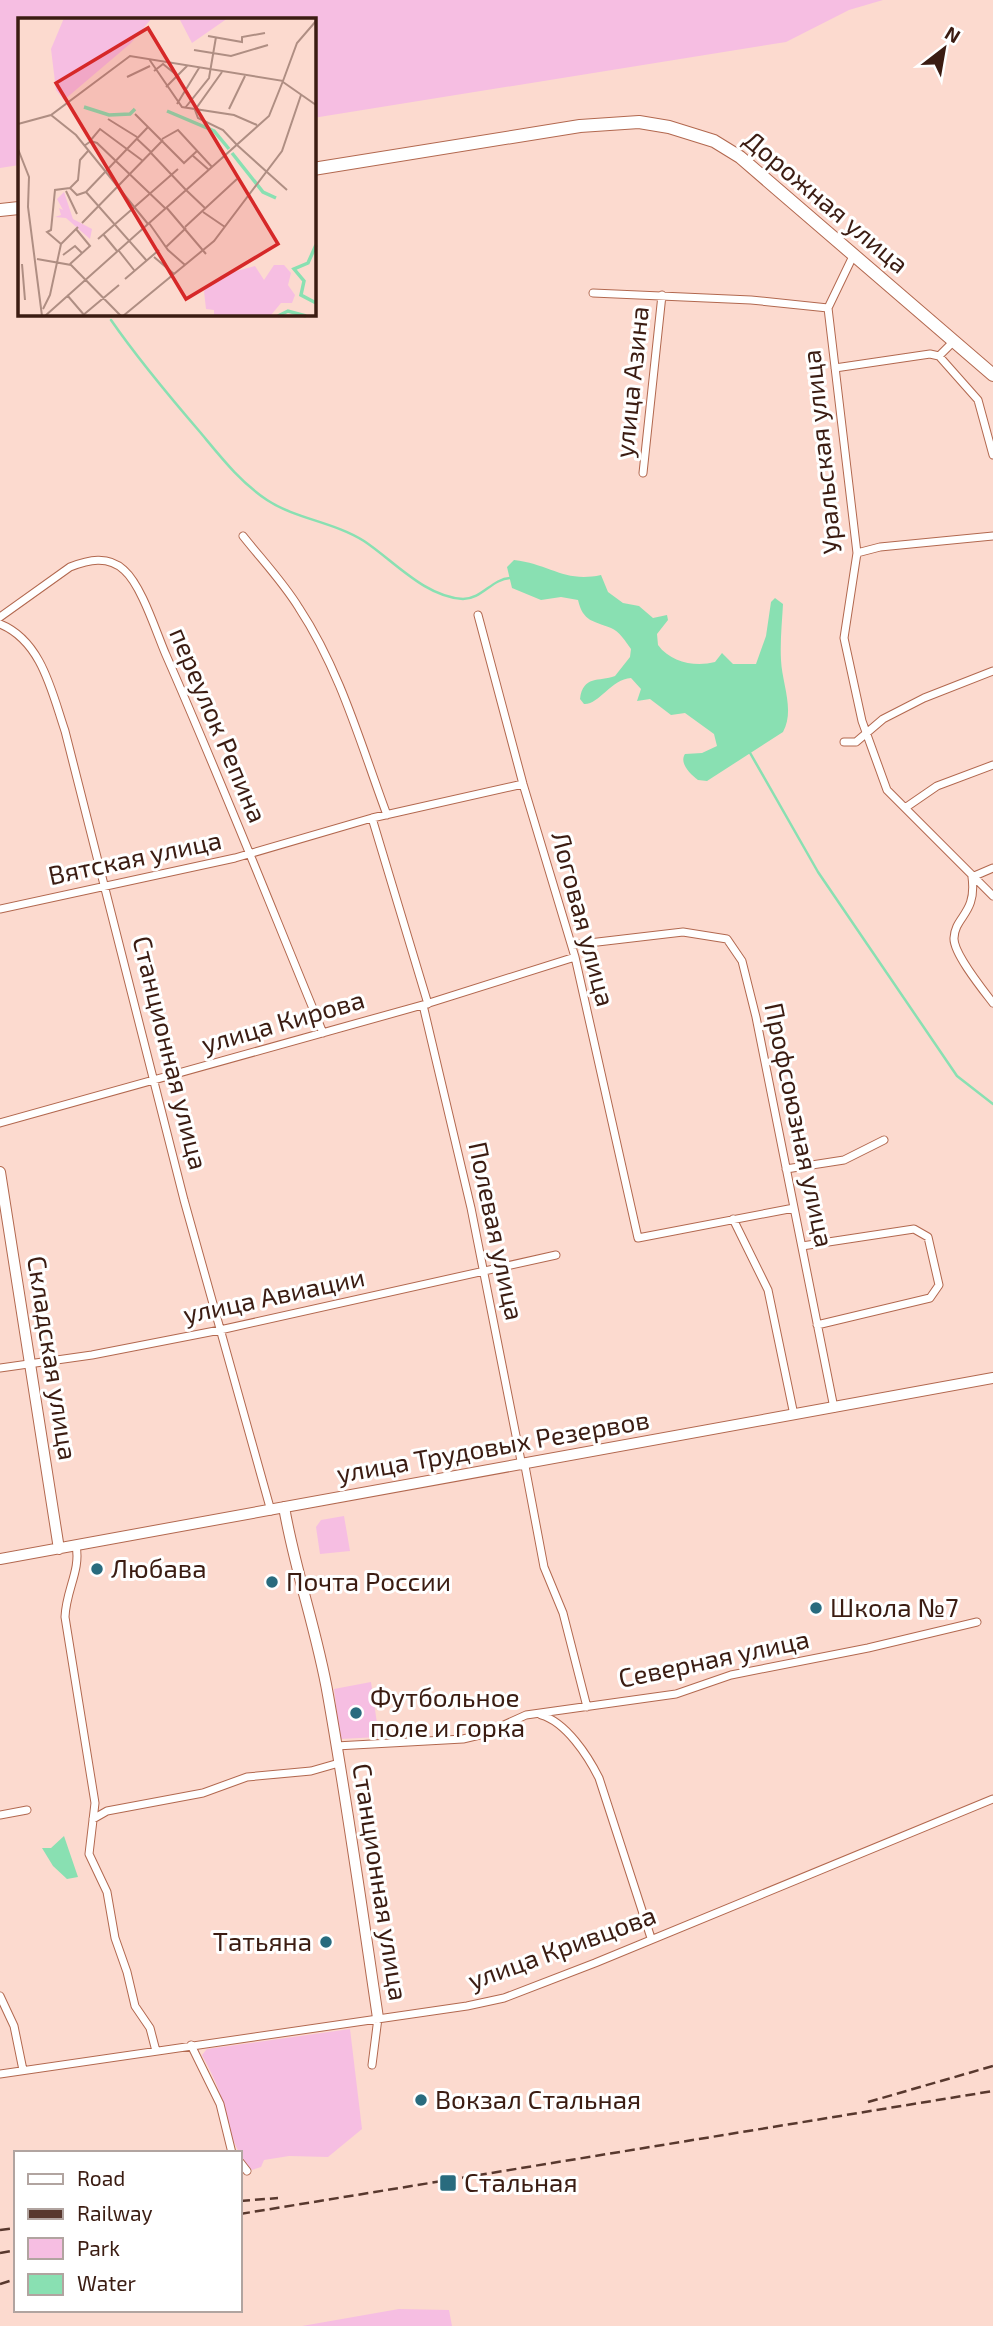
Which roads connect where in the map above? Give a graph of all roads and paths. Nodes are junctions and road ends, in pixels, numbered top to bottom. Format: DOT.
graph roads {
  1 [pos="315,169"];
  2 [pos="18,208"];
  3 [pos="0,210"];
  4 [pos="854,253"];
  5 [pos="593,293"];
  6 [pos="662,295"];
  7 [pos="828,308"];
  8 [pos="954,341"];
  9 [pos="939,356"];
  10 [pos="835,368"];
  11 [pos="993,375"];
  12 [pos="993,455"];
  13 [pos="643,472"];
  14 [pos="243,536"];
  15 [pos="993,536"];
  16 [pos="858,553"];
  17 [pos="478,615"];
  18 [pos="0,617"];
  19 [pos="0,624"];
  20 [pos="993,671"];
  21 [pos="866,736"];
  22 [pos="844,742"];
  23 [pos="993,765"];
  24 [pos="523,784"];
  25 [pos="905,808"];
  26 [pos="387,815"];
  27 [pos="372,818"];
  28 [pos="249,855"];
  29 [pos="993,868"];
  30 [pos="972,877"];
  31 [pos="104,886"];
  32 [pos="993,896"];
  33 [pos="0,909"];
  34 [pos="572,945"];
  35 [pos="575,957"];
  36 [pos="993,1003"];
  37 [pos="425,1004"];
  38 [pos="323,1033"];
  39 [pos="153,1080"];
  40 [pos="0,1123"];
  41 [pos="884,1140"];
  42 [pos="786,1169"];
  43 [pos="0,1172"];
  44 [pos="794,1208"];
  45 [pos="733,1219"];
  46 [pos="802,1246"];
  47 [pos="556,1255"];
  48 [pos="484,1271"];
  49 [pos="817,1325"];
  50 [pos="220,1330"];
  51 [pos="29,1364"];
  52 [pos="0,1368"];
  53 [pos="993,1378"];
  54 [pos="834,1408"];
  55 [pos="794,1415"];
  56 [pos="524,1466"];
  57 [pos="285,1507"];
  58 [pos="271,1511"];
  59 [pos="76,1546"];
  60 [pos="59,1549"];
  61 [pos="0,1559"];
  62 [pos="977,1622"];
  63 [pos="587,1707"];
  64 [pos="533,1714"];
  65 [pos="336,1746"];
  66 [pos="339,1763"];
  67 [pos="993,1799"];
  68 [pos="27,1810"];
  69 [pos="0,1815"];
  70 [pos="93,1819"];
  71 [pos="651,1938"];
  72 [pos="0,1996"];
  73 [pos="378,2018"];
  74 [pos="191,2045"];
  75 [pos="156,2051"];
  76 [pos="372,2065"];
  77 [pos="23,2070"];
  78 [pos="0,2074"];
  79 [pos="232,2151"];
  80 [pos="242,2165"];
  81 [pos="247,2171"];
  1 -- 4 [label="highway, Дорожная улица"];
  2 -- 3 [label="highway"];
  4 -- 7 [label="street"];
  4 -- 8 [label="highway, Дорожная улица"];
  5 -- 6 [label="street, улица Азина"];
  6 -- 7 [label="street, улица Азина"];
  6 -- 13 [label="street, улица Азина"];
  7 -- 10 [label="street, Уральская улица"];
  8 -- 9 [label="street"];
  8 -- 11 [label="highway, Дорожная улица"];
  9 -- 10 [label="street"];
  9 -- 12 [label="street"];
  10 -- 16 [label="street, Уральская улица"];
  14 -- 26 [label="street"];
  15 -- 16 [label="street"];
  16 -- 21 [label="street, Уральская улица"];
  17 -- 24 [label="street, Логовая улица"];
  18 -- 28 [label="street, переулок Репина"];
  19 -- 31 [label="street, Станционная улица"];
  20 -- 21 [label="street"];
  21 -- 22 [label="street"];
  21 -- 25 [label="street, Уральская улица"];
  23 -- 25 [label="street"];
  24 -- 26 [label="street, Вятская улица"];
  24 -- 34 [label="street, Логовая улица"];
  25 -- 30 [label="street, Уральская улица"];
  26 -- 27 [label="street, Вятская улица"];
  27 -- 28 [label="street, Вятская улица"];
  27 -- 37 [label="street, Полевая улица"];
  28 -- 31 [label="street, Вятская улица"];
  28 -- 38 [label="street, переулок Репина"];
  29 -- 30 [label="street"];
  30 -- 32 [label="street, Уральская улица"];
  30 -- 36 [label="street"];
  31 -- 33 [label="street, Вятская улица"];
  31 -- 39 [label="street, Станционная улица"];
  34 -- 35 [label="street, Логовая улица"];
  34 -- 42 [label="street, Профсоюзная улица"];
  35 -- 37 [label="street, улица Кирова"];
  35 -- 45 [label="street, Логовая улица"];
  37 -- 38 [label="street, улица Кирова"];
  37 -- 48 [label="street, Полевая улица"];
  38 -- 39 [label="street, улица Кирова"];
  39 -- 40 [label="street, улица Кирова"];
  39 -- 50 [label="street, Станционная улица"];
  41 -- 42 [label="street"];
  42 -- 44 [label="street, Профсоюзная улица"];
  43 -- 51 [label="main road, Складская улица"];
  44 -- 45 [label="street"];
  44 -- 46 [label="street, Профсоюзная улица"];
  45 -- 55 [label="street"];
  46 -- 49 [label="street, Профсоюзная улица"];
  46 -- 49 [label="street"];
  47 -- 48 [label="street, улица Авиации"];
  48 -- 50 [label="street, улица Авиации"];
  48 -- 56 [label="street, Полевая улица"];
  49 -- 54 [label="street, Профсоюзная улица"];
  50 -- 51 [label="street, улица Авиации"];
  50 -- 58 [label="street, Станционная улица"];
  51 -- 52 [label="street, улица Авиации"];
  51 -- 60 [label="main road, Складская улица"];
  53 -- 54 [label="main road, улица Трудовых Резервов"];
  54 -- 55 [label="main road, улица Трудовых Резервов"];
  55 -- 56 [label="main road, улица Трудовых Резервов"];
  56 -- 57 [label="main road, улица Трудовых Резервов"];
  56 -- 63 [label="street, Полевая улица"];
  57 -- 58 [label="main road, улица Трудовых Резервов"];
  57 -- 65 [label="main road, Станционная улица"];
  58 -- 59 [label="main road, улица Трудовых Резервов"];
  59 -- 60 [label="main road, улица Трудовых Резервов"];
  59 -- 70 [label="street"];
  60 -- 61 [label="main road, улица Трудовых Резервов"];
  62 -- 63 [label="street, Северная улица"];
  63 -- 64 [label="street, Северная улица"];
  64 -- 65 [label="street, Северная улица"];
  64 -- 71 [label="street"];
  65 -- 66 [label="main road, Станционная улица"];
  66 -- 70 [label="street"];
  66 -- 73 [label="main road, Станционная улица"];
  67 -- 71 [label="street, улица Кривцова"];
  68 -- 69 [label="street"];
  70 -- 75 [label="street"];
  71 -- 73 [label="street, улица Кривцова"];
  72 -- 77 [label="street"];
  73 -- 74 [label="street, улица Кривцова"];
  73 -- 76 [label="street"];
  74 -- 75 [label="street, улица Кривцова"];
  74 -- 79 [label="street"];
  75 -- 77 [label="street, улица Кривцова"];
  77 -- 78 [label="street, улица Кривцова"];
  80 -- 81 [label="street"];
}
